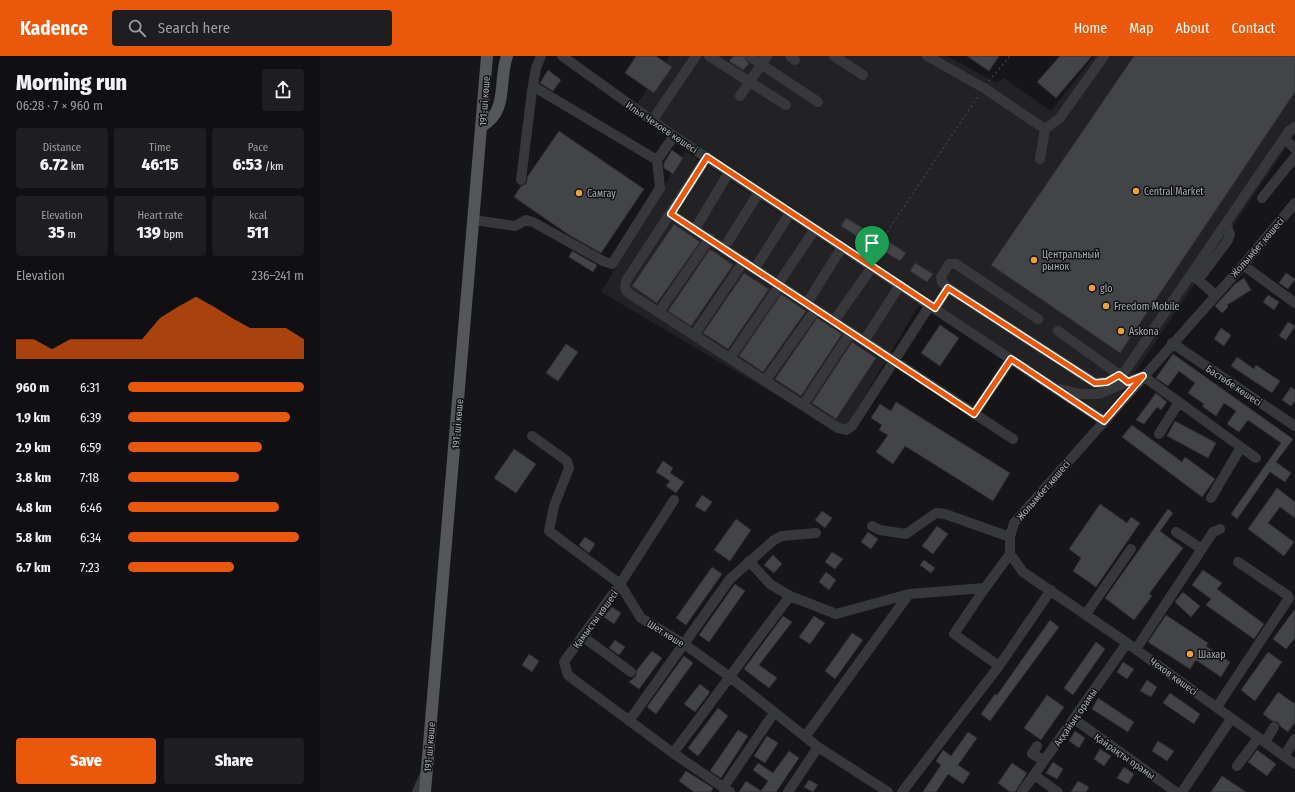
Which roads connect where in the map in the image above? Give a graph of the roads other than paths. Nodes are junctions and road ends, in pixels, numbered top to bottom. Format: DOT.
graph roads {
  1 [pos="488,56"];
  2 [pos="507,56"];
  3 [pos="541,56"];
  4 [pos="562,56"];
  5 [pos="696,56"];
  6 [pos="709,56"];
  7 [pos="749,56"];
  8 [pos="834,56"];
  9 [pos="927,56"];
  10 [pos="1104,56"];
  11 [pos="764,60"];
  12 [pos="863,75"];
  13 [pos="749,82"];
  14 [pos="532,91"];
  15 [pos="740,96"];
  16 [pos="818,102"];
  17 [pos="786,105"];
  18 [pos="652,121"];
  19 [pos="482,126"];
  20 [pos="1045,129"];
  21 [pos="1291,133"];
  22 [pos="674,136"];
  23 [pos="1295,149"];
  24 [pos="707,157"];
  25 [pos="1295,157"];
  26 [pos="1040,159"];
  27 [pos="657,160"];
  28 [pos="729,172"];
  29 [pos="521,180"];
  30 [pos="759,192"];
  31 [pos="1262,198"];
  32 [pos="1295,203"];
  33 [pos="790,213"];
  34 [pos="671,214"];
  35 [pos="474,220"];
  36 [pos="695,229"];
  37 [pos="815,229"];
  38 [pos="710,238"];
  39 [pos="842,247"];
  40 [pos="724,248"];
  41 [pos="744,261"];
  42 [pos="1243,265"];
  43 [pos="872,267"];
  44 [pos="755,268"];
  45 [pos="1195,277"];
  46 [pos="779,285"];
  47 [pos="900,285"];
  48 [pos="948,288"];
  49 [pos="1215,295"];
  50 [pos="807,303"];
  51 [pos="1295,303"];
  52 [pos="932,307"];
  53 [pos="816,309"];
  54 [pos="659,312"];
  55 [pos="1038,319"];
  56 [pos="834,321"];
  57 [pos="1058,331"];
  58 [pos="851,332"];
  59 [pos="694,335"];
  60 [pos="864,341"];
  61 [pos="1172,343"];
  62 [pos="730,358"];
  63 [pos="1011,359"];
  64 [pos="894,360"];
  65 [pos="1119,375"];
  66 [pos="1143,376"];
  67 [pos="765,381"];
  68 [pos="1128,382"];
  69 [pos="1054,388"];
  70 [pos="1179,402"];
  71 [pos="803,405"];
  72 [pos="974,414"];
  73 [pos="1104,421"];
  74 [pos="1295,426"];
  75 [pos="1160,434"];
  76 [pos="532,436"];
  77 [pos="1013,438"];
  78 [pos="1241,447"];
  79 [pos="1256,458"];
  80 [pos="1211,498"];
  81 [pos="674,500"];
  82 [pos="872,526"];
  83 [pos="1220,529"];
  84 [pos="1176,532"];
  85 [pos="816,533"];
  86 [pos="1010,537"];
  87 [pos="1131,549"];
  88 [pos="1202,549"];
  89 [pos="1010,554"];
  90 [pos="749,561"];
  91 [pos="1238,562"];
  92 [pos="620,584"];
  93 [pos="985,588"];
  94 [pos="1051,590"];
  95 [pos="909,594"];
  96 [pos="790,596"];
  97 [pos="1086,614"];
  98 [pos="582,636"];
  99 [pos="1127,643"];
  100 [pos="684,644"];
  101 [pos="1136,649"];
  102 [pos="999,666"];
  103 [pos="631,672"];
  104 [pos="730,677"];
  105 [pos="1217,707"];
  106 [pos="774,713"];
  107 [pos="1074,719"];
  108 [pos="1231,719"];
  109 [pos="629,721"];
  110 [pos="1274,727"];
  111 [pos="805,738"];
  112 [pos="1295,739"];
  113 [pos="1261,740"];
  114 [pos="1037,746"];
  115 [pos="818,747"];
  116 [pos="673,753"];
  117 [pos="1284,756"];
  118 [pos="1044,760"];
  119 [pos="1295,764"];
  120 [pos="1237,766"];
  121 [pos="428,767"];
  122 [pos="1034,775"];
  123 [pos="726,790"];
  124 [pos="417,792"];
  125 [pos="425,792"];
  126 [pos="788,792"];
  127 [pos="888,792"];
  128 [pos="902,792"];
  129 [pos="1022,792"];
  130 [pos="1058,792"];
  131 [pos="1176,792"];
  132 [pos="1182,792"];
  1 -- 19 [label="main road, 191-ші көше"];
  2 -- 19 [label="main road"];
  3 -- 14 [label="street"];
  4 -- 18 [label="street, Илья Чехоев көшесі"];
  5 -- 18 [label="street"];
  6 -- 13 [label="street"];
  7 -- 11 [label="street"];
  8 -- 12 [label="street"];
  9 -- 20 [label="street"];
  10 -- 20 [label="street"];
  11 -- 13 [label="street"];
  11 -- 16 [label="street"];
  13 -- 15 [label="street"];
  13 -- 17 [label="street"];
  14 -- 27 [label="street"];
  14 -- 29 [label="street"];
  18 -- 22 [label="street, Илья Чехоев көшесі"];
  19 -- 35 [label="main road, 191-ші көше"];
  20 -- 26 [label="street"];
  21 -- 23 [label="street"];
  21 -- 45 [label="street"];
  22 -- 24 [label="street, Илья Чехоев көшесі"];
  22 -- 27 [label="street"];
  24 -- 28 [label="street, Илья Чехоев көшесі"];
  24 -- 34 [label="street"];
  25 -- 31 [label="street"];
  27 -- 35 [label="street"];
  28 -- 30 [label="street, Илья Чехоев көшесі"];
  28 -- 36 [label="street"];
  30 -- 33 [label="street, Илья Чехоев көшесі"];
  30 -- 40 [label="street"];
  32 -- 42 [label="street, Жолымбет көшесі"];
  33 -- 37 [label="street, Илья Чехоев көшесі"];
  33 -- 44 [label="street"];
  34 -- 36 [label="street"];
  34 -- 54 [label="street"];
  35 -- 121 [label="main road, 191-ші көше"];
  36 -- 38 [label="street"];
  37 -- 39 [label="street, Илья Чехоев көшесі"];
  37 -- 46 [label="street"];
  38 -- 40 [label="street"];
  38 -- 54 [label="street"];
  39 -- 43 [label="street, Илья Чехоев көшесі"];
  39 -- 50 [label="street"];
  40 -- 41 [label="street"];
  41 -- 44 [label="street"];
  41 -- 59 [label="street"];
  42 -- 49 [label="street, Жолымбет көшесі"];
  42 -- 51 [label="street"];
  43 -- 47 [label="street, Илья Чехоев көшесі"];
  43 -- 56 [label="street"];
  44 -- 46 [label="street"];
  45 -- 49 [label="street"];
  45 -- 65 [label="street"];
  46 -- 50 [label="street"];
  46 -- 62 [label="street"];
  47 -- 52 [label="street, Илья Чехоев көшесі"];
  47 -- 60 [label="street"];
  48 -- 52 [label="street"];
  48 -- 55 [label="street"];
  48 -- 65 [label="street"];
  49 -- 61 [label="street, Жолымбет көшесі"];
  50 -- 53 [label="street"];
  52 -- 63 [label="street, Илья Чехоев көшесі"];
  52 -- 64 [label="street"];
  53 -- 56 [label="street"];
  53 -- 67 [label="street"];
  54 -- 59 [label="street"];
  56 -- 58 [label="street"];
  57 -- 65 [label="street"];
  58 -- 60 [label="street"];
  58 -- 71 [label="street"];
  59 -- 62 [label="street"];
  60 -- 64 [label="street"];
  61 -- 66 [label="street, Жолымбет көшесі"];
  61 -- 74 [label="street, Бастөбе көшесі"];
  62 -- 67 [label="street"];
  63 -- 69 [label="street, Илья Чехоев көшесі"];
  63 -- 72 [label="street"];
  64 -- 71 [label="street"];
  64 -- 72 [label="street"];
  65 -- 68 [label="street"];
  66 -- 68 [label="street"];
  66 -- 70 [label="street"];
  66 -- 73 [label="street, Жолымбет көшесі"];
  67 -- 71 [label="street"];
  68 -- 69 [label="street"];
  69 -- 73 [label="street, Илья Чехоев көшесі"];
  70 -- 75 [label="street"];
  70 -- 78 [label="street"];
  72 -- 77 [label="street"];
  73 -- 86 [label="street, Жолымбет көшесі"];
  76 -- 92 [label="street, Шет көше"];
  78 -- 79 [label="street"];
  78 -- 80 [label="street"];
  81 -- 92 [label="street, Қамысты көшесі"];
  82 -- 86 [label="street"];
  83 -- 88 [label="street"];
  84 -- 88 [label="street"];
  85 -- 90 [label="street"];
  86 -- 89 [label="street, Жолымбет көшесі"];
  87 -- 97 [label="street"];
  88 -- 101 [label="street"];
  89 -- 93 [label="street"];
  89 -- 94 [label="street"];
  90 -- 96 [label="street"];
  90 -- 100 [label="street"];
  91 -- 105 [label="street"];
  92 -- 98 [label="street, Қамысты көшесі"];
  92 -- 100 [label="street, Шет көше"];
  93 -- 95 [label="street"];
  93 -- 102 [label="street"];
  94 -- 97 [label="street, Чехов көшесі"];
  94 -- 102 [label="street"];
  95 -- 96 [label="street"];
  95 -- 111 [label="street"];
  96 -- 104 [label="street"];
  97 -- 99 [label="street, Чехов көшесі"];
  98 -- 103 [label="street"];
  98 -- 109 [label="street, Қамысты көшесі"];
  99 -- 101 [label="street, Чехов көшесі"];
  99 -- 107 [label="street, Аққайың орамы"];
  100 -- 104 [label="street, Шет көше"];
  100 -- 109 [label="street"];
  101 -- 105 [label="street, Чехов көшесі"];
  102 -- 128 [label="street"];
  104 -- 106 [label="street, Шет көше"];
  104 -- 116 [label="street"];
  105 -- 108 [label="street, Чехов көшесі"];
  106 -- 111 [label="street, Шет көше"];
  106 -- 123 [label="street"];
  107 -- 118 [label="street, Аққайың орамы"];
  107 -- 131 [label="street, Қайрақты орамы"];
  108 -- 113 [label="street, Чехов көшесі"];
  108 -- 132 [label="street"];
  109 -- 116 [label="street, Қамысты көшесі"];
  110 -- 113 [label="street"];
  111 -- 115 [label="street, Шет көше"];
  112 -- 117 [label="street"];
  113 -- 117 [label="street, Чехов көшесі"];
  113 -- 120 [label="street"];
  114 -- 118 [label="street"];
  115 -- 126 [label="street"];
  115 -- 127 [label="street, Шет көше"];
  116 -- 123 [label="street, Қамысты көшесі"];
  117 -- 119 [label="street, Чехов көшесі"];
  118 -- 122 [label="street, Аққайың орамы"];
  121 -- 124 [label="street"];
  121 -- 125 [label="main road, 191-ші көше"];
  122 -- 129 [label="street, Аққайың орамы"];
  122 -- 130 [label="street"];
}
